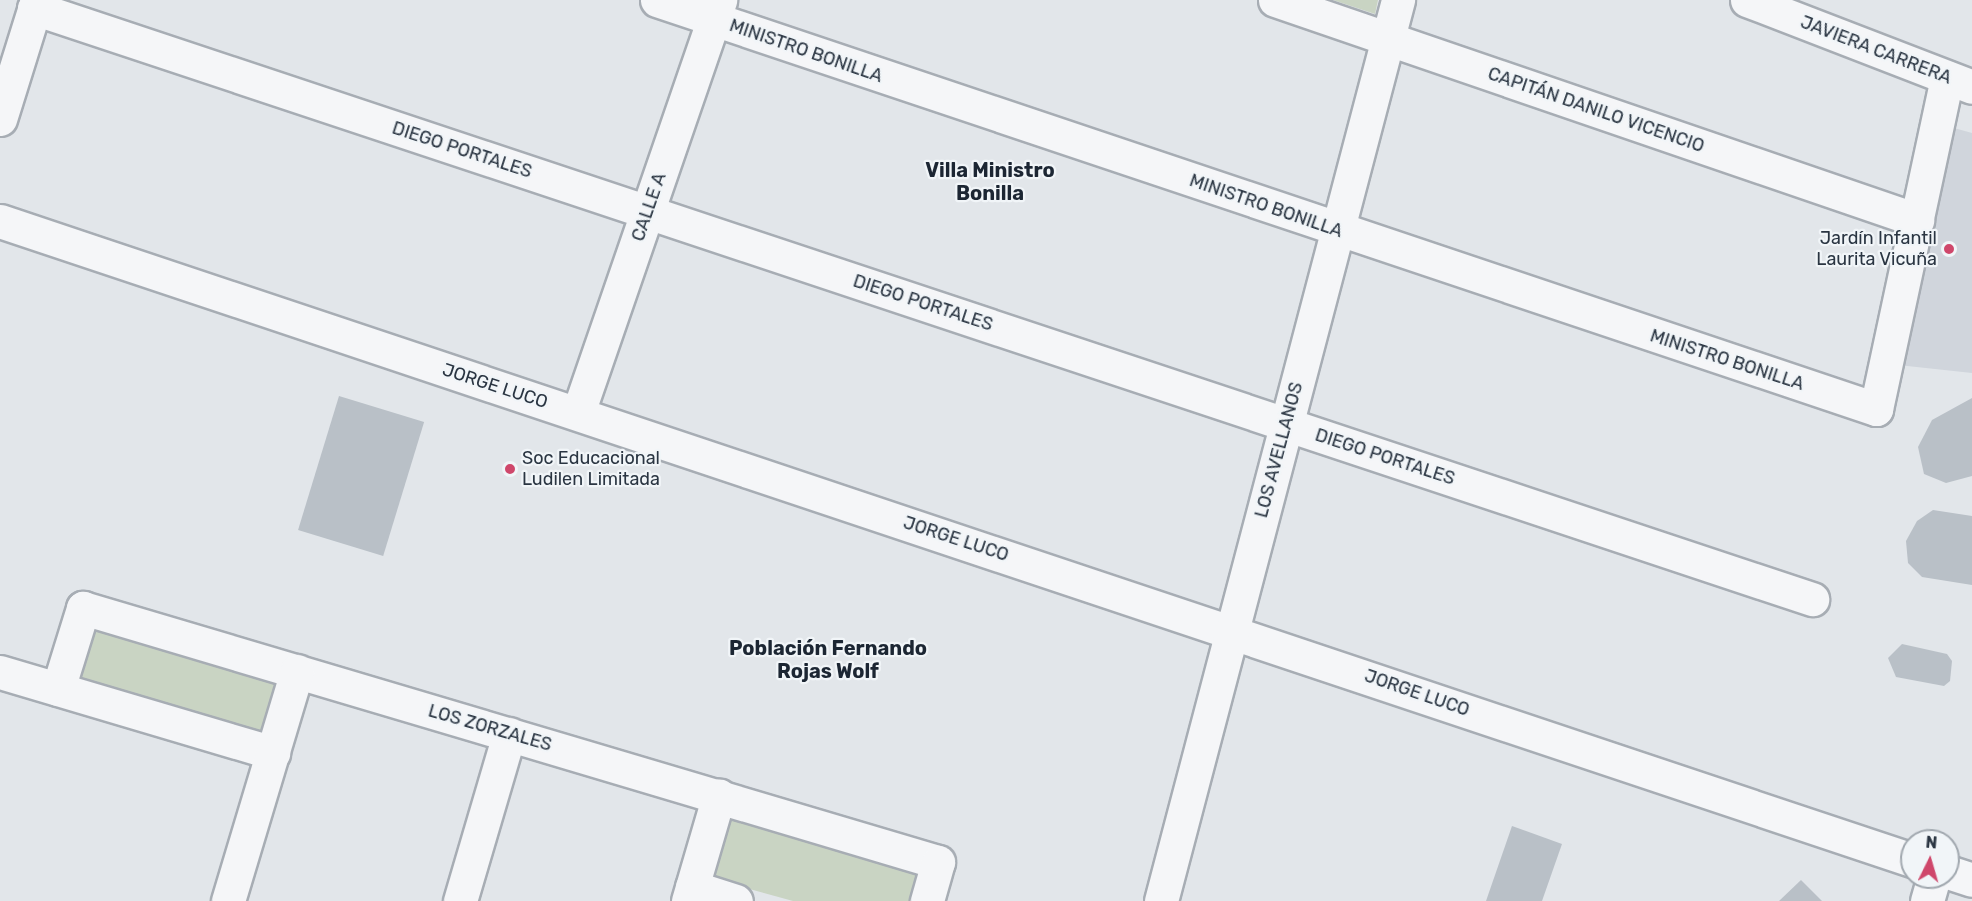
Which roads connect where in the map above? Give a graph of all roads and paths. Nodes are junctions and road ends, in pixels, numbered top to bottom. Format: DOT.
graph roads {
  1 [pos="657,0"];
  2 [pos="1275,0"];
  3 [pos="1398,0"];
  4 [pos="1747,0"];
  5 [pos="36,4"];
  6 [pos="717,10"];
  7 [pos="1388,38"];
  8 [pos="1960,82"];
  9 [pos="0,119"];
  10 [pos="647,211"];
  11 [pos="0,220"];
  12 [pos="1917,220"];
  13 [pos="1337,230"];
  14 [pos="578,413"];
  15 [pos="1286,424"];
  16 [pos="1812,599"];
  17 [pos="1232,631"];
  18 [pos="297,671"];
  19 [pos="0,672"];
  20 [pos="58,689"];
  21 [pos="509,734"];
  22 [pos="273,753"];
  23 [pos="719,795"];
  24 [pos="1900,856"];
  25 [pos="690,894"];
  26 [pos="228,901"];
  27 [pos="460,901"];
  28 [pos="736,901"];
  29 [pos="927,901"];
  30 [pos="1161,901"];
  1 -- 6 [label="street, MINISTRO BONILLA"];
  2 -- 7 [label="street, CAPITÁN DANILO VICENCIO"];
  3 -- 7 [label="street, LOS AVELLANOS"];
  4 -- 8 [label="street, JAVIERA CARRERA"];
  5 -- 9 [label="street"];
  5 -- 10 [label="street, DIEGO PORTALES"];
  6 -- 10 [label="street, CALLE A"];
  6 -- 13 [label="street, MINISTRO BONILLA"];
  7 -- 12 [label="street, CAPITÁN DANILO VICENCIO"];
  7 -- 13 [label="street, LOS AVELLANOS"];
  8 -- 12 [label="street"];
  10 -- 14 [label="street, CALLE A"];
  10 -- 15 [label="street, DIEGO PORTALES"];
  11 -- 14 [label="street, JORGE LUCO"];
  12 -- 13 [label="street, MINISTRO BONILLA"];
  13 -- 15 [label="street, LOS AVELLANOS"];
  14 -- 17 [label="street, JORGE LUCO"];
  15 -- 16 [label="street, DIEGO PORTALES"];
  15 -- 17 [label="street, LOS AVELLANOS"];
  17 -- 24 [label="street, JORGE LUCO"];
  17 -- 30 [label="street, LOS AVELLANOS"];
  18 -- 20 [label="street, LOS ZORZALES"];
  18 -- 21 [label="street, LOS ZORZALES"];
  18 -- 22 [label="street"];
  19 -- 20 [label="street"];
  20 -- 22 [label="street"];
  21 -- 23 [label="street, LOS ZORZALES"];
  21 -- 27 [label="street"];
  22 -- 26 [label="street"];
  23 -- 25 [label="street"];
  23 -- 29 [label="street, LOS ZORZALES"];
  25 -- 28 [label="street"];
}
